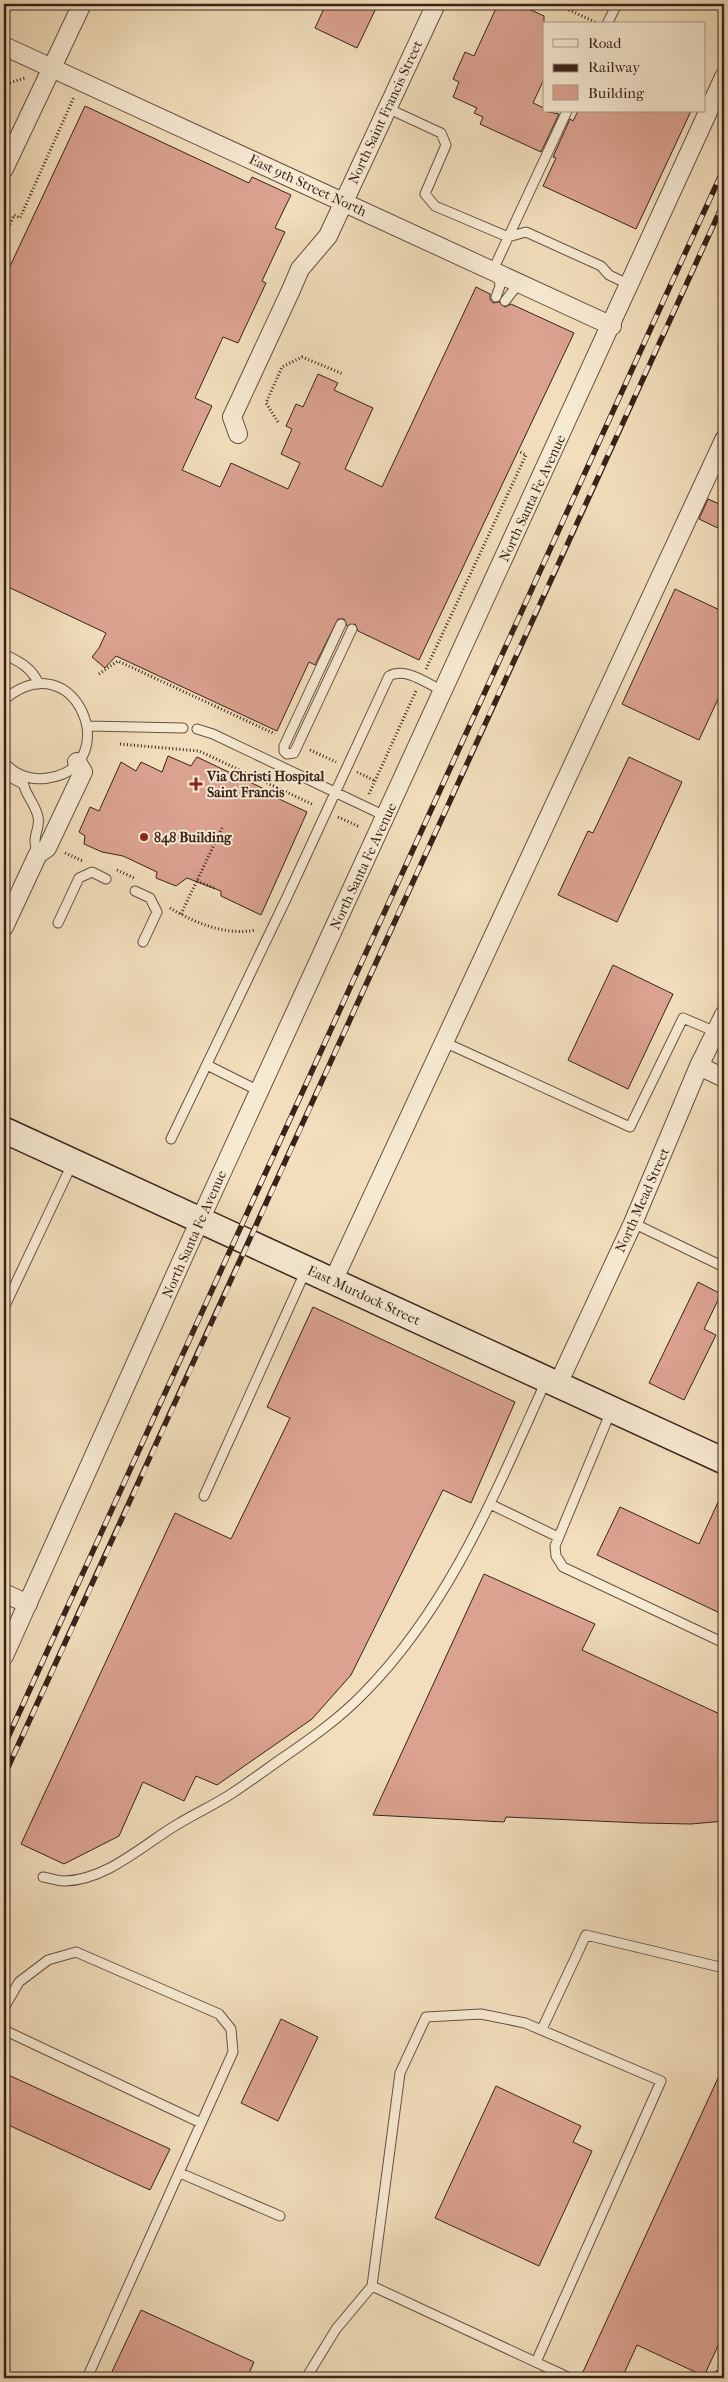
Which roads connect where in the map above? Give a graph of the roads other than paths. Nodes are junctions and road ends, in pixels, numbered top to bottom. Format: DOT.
graph roads {
  1 [pos="82,4"];
  2 [pos="436,4"];
  3 [pos="616,4"];
  4 [pos="608,22"];
  5 [pos="4,46"];
  6 [pos="51,68"];
  7 [pos="724,77"];
  8 [pos="387,108"];
  9 [pos="567,112"];
  10 [pos="4,170"];
  11 [pos="344,201"];
  12 [pos="508,237"];
  13 [pos="495,271"];
  14 [pos="522,284"];
  15 [pos="630,285"];
  16 [pos="496,297"];
  17 [pos="505,301"];
  18 [pos="612,326"];
  19 [pos="238,434"];
  20 [pos="724,440"];
  21 [pos="341,624"];
  22 [pos="352,629"];
  23 [pos="4,654"];
  24 [pos="318,673"];
  25 [pos="329,678"];
  26 [pos="39,684"];
  27 [pos="443,691"];
  28 [pos="4,700"];
  29 [pos="88,726"];
  30 [pos="183,728"];
  31 [pos="197,729"];
  32 [pos="287,754"];
  33 [pos="4,762"];
  34 [pos="76,762"];
  35 [pos="281,766"];
  36 [pos="4,774"];
  37 [pos="23,780"];
  38 [pos="336,792"];
  39 [pos="385,816"];
  40 [pos="38,854"];
  41 [pos="106,879"];
  42 [pos="135,891"];
  43 [pos="58,923"];
  44 [pos="4,927"];
  45 [pos="143,942"];
  46 [pos="724,1014"];
  47 [pos="716,1032"];
  48 [pos="444,1042"];
  49 [pos="206,1065"];
  50 [pos="699,1066"];
  51 [pos="724,1078"];
  52 [pos="259,1091"];
  53 [pos="4,1130"];
  54 [pos="171,1140"];
  55 [pos="73,1162"];
  56 [pos="200,1220"];
  57 [pos="633,1223"];
  58 [pos="724,1267"];
  59 [pos="307,1269"];
  60 [pos="333,1281"];
  61 [pos="4,1308"];
  62 [pos="552,1381"];
  63 [pos="612,1409"];
  64 [pos="724,1461"];
  65 [pos="204,1496"];
  66 [pos="490,1504"];
  67 [pos="558,1537"];
  68 [pos="4,1593"];
  69 [pos="28,1604"];
  70 [pos="724,1643"];
  71 [pos="4,1656"];
  72 [pos="43,1876"];
  73 [pos="724,1968"];
  74 [pos="4,2008"];
  75 [pos="542,2029"];
  76 [pos="4,2030"];
  77 [pos="201,2124"];
  78 [pos="180,2173"];
  79 [pos="280,2216"];
  80 [pos="372,2286"];
  81 [pos="536,2362"];
  82 [pos="87,2378"];
  83 [pos="306,2378"];
  84 [pos="570,2378"];
  1 -- 6 [label="street"];
  2 -- 8 [label="street, North Saint Francis Street"];
  3 -- 4 [label="lane"];
  5 -- 6 [label="street, East 9th Street North"];
  6 -- 10 [label="street"];
  6 -- 11 [label="street, East 9th Street North"];
  7 -- 15 [label="street, North Santa Fe Avenue"];
  8 -- 11 [label="street, North Saint Francis Street"];
  8 -- 12 [label="lane"];
  9 -- 12 [label="lane"];
  11 -- 13 [label="street, East 9th Street North"];
  11 -- 19 [label="street, North Saint Francis Street"];
  12 -- 13 [label="lane"];
  12 -- 15 [label="lane"];
  13 -- 14 [label="street, East 9th Street North"];
  13 -- 16 [label="lane"];
  14 -- 17 [label="lane"];
  14 -- 18 [label="street, East 9th Street North"];
  15 -- 18 [label="street, North Santa Fe Avenue"];
  18 -- 27 [label="street, North Santa Fe Avenue"];
  20 -- 48 [label="street"];
  21 -- 24 [label="lane"];
  22 -- 25 [label="lane"];
  23 -- 26 [label="lane"];
  24 -- 25 [label="lane"];
  24 -- 32 [label="lane"];
  25 -- 32 [label="lane"];
  26 -- 28 [label="lane"];
  26 -- 29 [label="lane"];
  27 -- 38 [label="lane"];
  27 -- 39 [label="street, North Santa Fe Avenue"];
  29 -- 30 [label="lane"];
  29 -- 34 [label="lane"];
  31 -- 35 [label="lane"];
  32 -- 35 [label="lane"];
  33 -- 37 [label="lane"];
  34 -- 37 [label="lane"];
  34 -- 40 [label="street"];
  35 -- 38 [label="lane"];
  36 -- 37 [label="lane"];
  37 -- 40 [label="lane"];
  38 -- 39 [label="lane"];
  38 -- 49 [label="lane"];
  39 -- 52 [label="street, North Santa Fe Avenue"];
  40 -- 44 [label="street"];
  41 -- 43 [label="lane"];
  42 -- 45 [label="lane"];
  46 -- 47 [label="street, North Mead Street"];
  47 -- 48 [label="lane"];
  47 -- 50 [label="street, North Mead Street"];
  48 -- 60 [label="street"];
  49 -- 52 [label="lane"];
  49 -- 54 [label="lane"];
  50 -- 51 [label="street"];
  50 -- 57 [label="street, North Mead Street"];
  52 -- 56 [label="street, North Santa Fe Avenue"];
  53 -- 55 [label="street, East Murdock Street"];
  55 -- 56 [label="street, East Murdock Street"];
  55 -- 61 [label="lane"];
  56 -- 59 [label="street, East Murdock Street"];
  56 -- 69 [label="street, North Santa Fe Avenue"];
  57 -- 58 [label="lane"];
  57 -- 62 [label="street, North Mead Street"];
  59 -- 60 [label="street, East Murdock Street"];
  59 -- 65 [label="lane"];
  60 -- 62 [label="street, East Murdock Street"];
  62 -- 63 [label="street, East Murdock Street"];
  62 -- 66 [label="lane"];
  63 -- 64 [label="street, East Murdock Street"];
  63 -- 67 [label="lane"];
  66 -- 67 [label="lane"];
  66 -- 72 [label="lane"];
  67 -- 70 [label="lane"];
  68 -- 69 [label="street"];
  69 -- 71 [label="street, North Santa Fe Avenue"];
  73 -- 75 [label="lane"];
  74 -- 77 [label="lane"];
  75 -- 80 [label="lane"];
  75 -- 81 [label="lane"];
  76 -- 77 [label="lane"];
  77 -- 78 [label="lane"];
  78 -- 79 [label="lane"];
  78 -- 82 [label="lane"];
  80 -- 81 [label="lane"];
  80 -- 83 [label="lane"];
  81 -- 84 [label="lane"];
}
